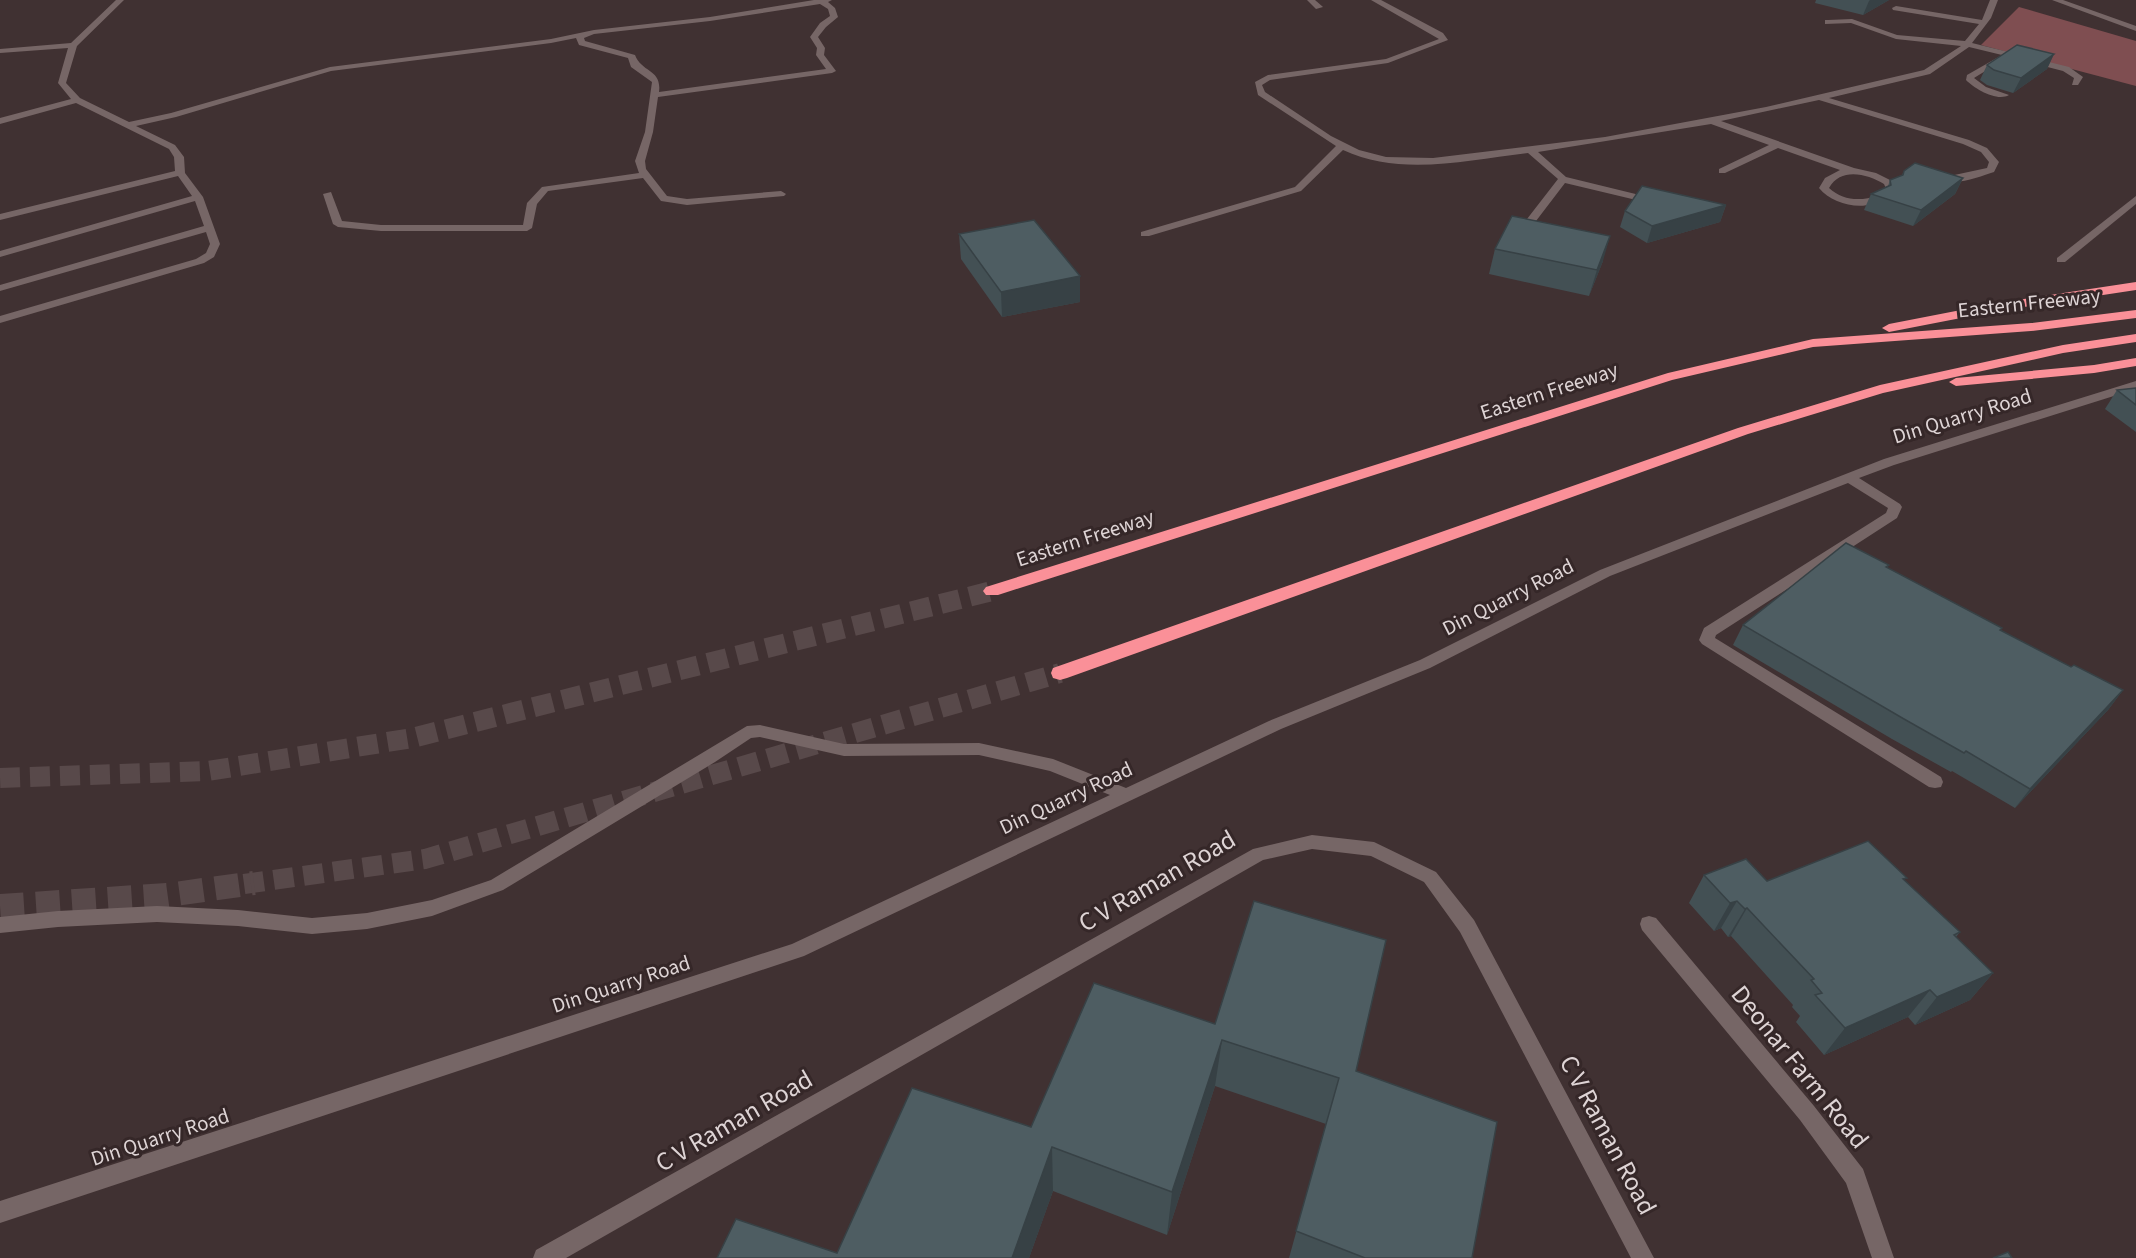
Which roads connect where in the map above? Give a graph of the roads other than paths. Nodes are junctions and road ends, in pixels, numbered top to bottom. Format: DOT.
graph roads {
  1 [pos="120,0"];
  2 [pos="1311,0"];
  3 [pos="1375,0"];
  4 [pos="1994,0"];
  5 [pos="2056,0"];
  6 [pos="824,1"];
  7 [pos="1319,7"];
  8 [pos="1896,8"];
  9 [pos="1828,22"];
  10 [pos="1984,23"];
  11 [pos="2136,29"];
  12 [pos="583,35"];
  13 [pos="1967,44"];
  14 [pos="73,45"];
  15 [pos="0,51"];
  16 [pos="2008,54"];
  17 [pos="2075,83"];
  18 [pos="654,95"];
  19 [pos="2005,95"];
  20 [pos="1820,98"];
  21 [pos="77,100"];
  22 [pos="0,121"];
  23 [pos="1714,122"];
  24 [pos="129,125"];
  25 [pos="1776,145"];
  26 [pos="1342,146"];
  27 [pos="1530,151"];
  28 [pos="1722,171"];
  29 [pos="1852,171"];
  30 [pos="180,173"];
  31 [pos="645,175"];
  32 [pos="1563,179"];
  33 [pos="1948,179"];
  34 [pos="1890,189"];
  35 [pos="328,194"];
  36 [pos="781,194"];
  37 [pos="198,197"];
  38 [pos="1878,199"];
  39 [pos="2136,199"];
  40 [pos="1667,205"];
  41 [pos="0,217"];
  42 [pos="1532,219"];
  43 [pos="209,228"];
  44 [pos="1145,234"];
  45 [pos="0,254"];
  46 [pos="2061,260"];
  47 [pos="2136,286"];
  48 [pos="0,288"];
  49 [pos="2136,314"];
  50 [pos="0,320"];
  51 [pos="2136,338"];
  52 [pos="1813,343"];
  53 [pos="2136,362"];
  54 [pos="2136,385"];
  55 [pos="1880,389"];
  56 [pos="1849,478"];
  57 [pos="992,591"];
  58 [pos="1060,673"];
  59 [pos="1935,782"];
  60 [pos="1126,795"];
  61 [pos="1649,924"];
  62 [pos="0,925"];
  63 [pos="0,1212"];
  64 [pos="544,1258"];
  65 [pos="1643,1258"];
  66 [pos="1882,1258"];
  1 -- 14 [label="street"];
  2 -- 7 [label="street"];
  3 -- 26 [label="street"];
  4 -- 10 [label="street"];
  5 -- 11 [label="street"];
  6 -- 12 [label="street"];
  6 -- 18 [label="street"];
  8 -- 10 [label="street"];
  9 -- 13 [label="street"];
  10 -- 13 [label="street"];
  12 -- 18 [label="street"];
  12 -- 24 [label="street"];
  13 -- 16 [label="street"];
  13 -- 20 [label="street"];
  14 -- 15 [label="street"];
  14 -- 21 [label="street"];
  16 -- 17 [label="street"];
  16 -- 19 [label="street"];
  18 -- 31 [label="street"];
  20 -- 23 [label="street"];
  20 -- 33 [label="street"];
  21 -- 22 [label="street"];
  21 -- 24 [label="street"];
  23 -- 25 [label="street"];
  23 -- 27 [label="street"];
  24 -- 30 [label="street"];
  25 -- 28 [label="street"];
  25 -- 29 [label="street"];
  26 -- 27 [label="street"];
  26 -- 44 [label="street"];
  27 -- 32 [label="street"];
  29 -- 34 [label="street"];
  29 -- 38 [label="street"];
  30 -- 37 [label="street"];
  30 -- 41 [label="street"];
  31 -- 35 [label="street"];
  31 -- 36 [label="street"];
  32 -- 40 [label="street"];
  32 -- 42 [label="street"];
  37 -- 43 [label="street"];
  37 -- 45 [label="street"];
  39 -- 46 [label="street"];
  43 -- 48 [label="street"];
  43 -- 50 [label="street"];
  47 -- 52 [label="highway"];
  49 -- 52 [label="highway, Eastern Freeway"];
  51 -- 55 [label="highway"];
  52 -- 57 [label="highway, Eastern Freeway"];
  53 -- 55 [label="highway"];
  54 -- 56 [label="street, Din Quarry Road"];
  55 -- 58 [label="highway"];
  56 -- 59 [label="street"];
  56 -- 60 [label="street, Din Quarry Road"];
  60 -- 62 [label="street"];
  60 -- 63 [label="street, Din Quarry Road"];
  61 -- 66 [label="street, Deonar Farm Road"];
  64 -- 65 [label="street, C V Raman Road"];
}
